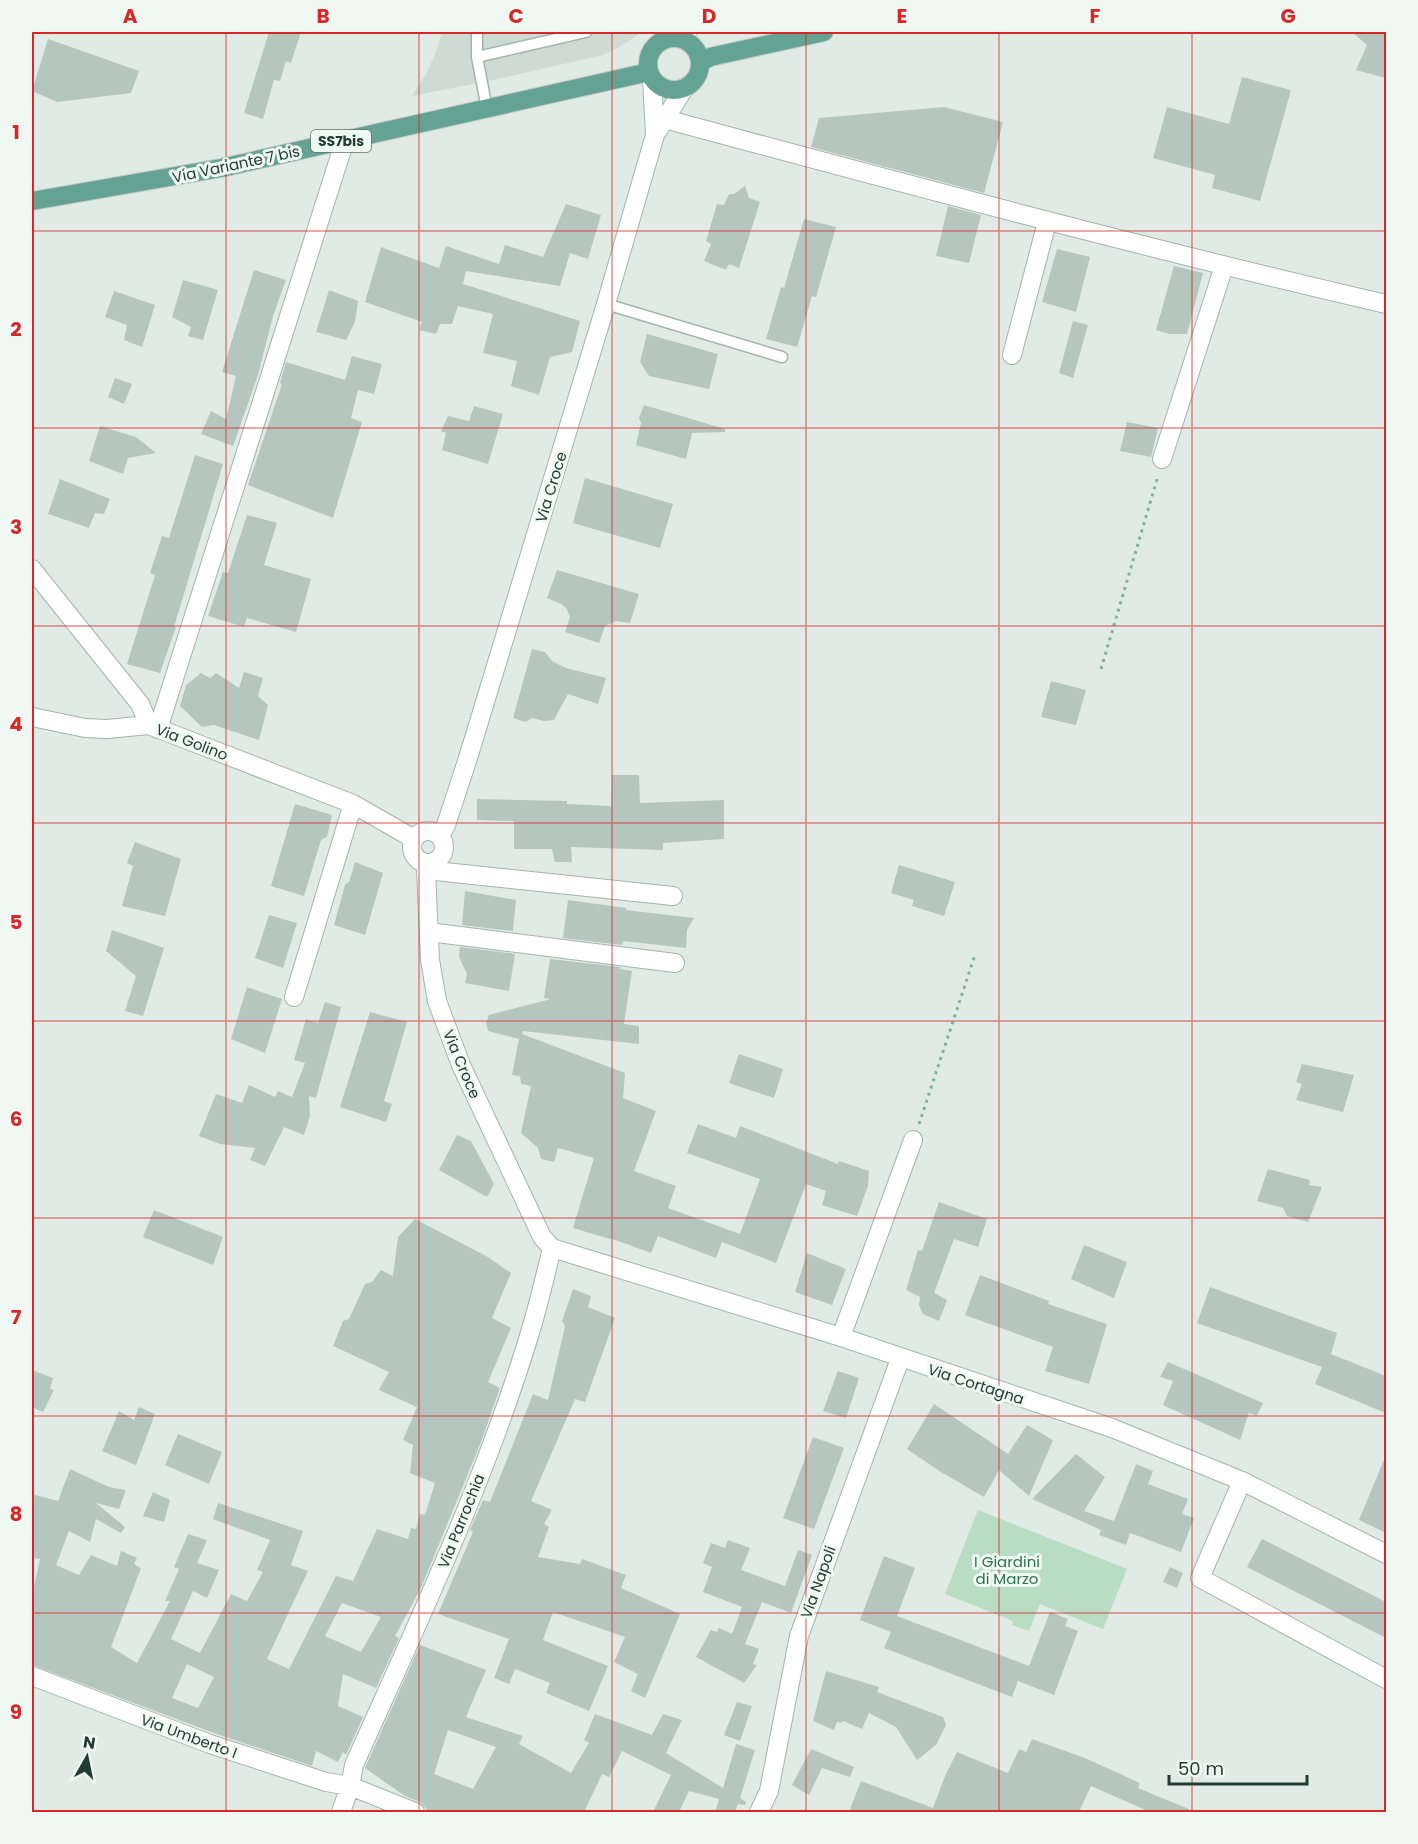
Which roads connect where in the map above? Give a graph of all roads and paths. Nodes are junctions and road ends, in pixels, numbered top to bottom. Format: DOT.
graph roads {
  1 [pos="477,32"];
  2 [pos="586,32"];
  3 [pos="824,32"];
  4 [pos="686,36"];
  5 [pos="477,57"];
  6 [pos="700,63"];
  7 [pos="651,75"];
  8 [pos="685,87"];
  9 [pos="487,109"];
  10 [pos="665,119"];
  11 [pos="655,135"];
  12 [pos="345,140"];
  13 [pos="32,201"];
  14 [pos="1047,222"];
  15 [pos="1224,267"];
  16 [pos="606,304"];
  17 [pos="1386,304"];
  18 [pos="1012,355"];
  19 [pos="782,357"];
  20 [pos="1162,459"];
  21 [pos="32,569"];
  22 [pos="1101,669"];
  23 [pos="32,717"];
  24 [pos="153,727"];
  25 [pos="353,804"];
  26 [pos="440,835"];
  27 [pos="414,838"];
  28 [pos="427,867"];
  29 [pos="673,896"];
  30 [pos="429,932"];
  31 [pos="975,955"];
  32 [pos="675,963"];
  33 [pos="294,997"];
  34 [pos="913,1140"];
  35 [pos="552,1248"];
  36 [pos="841,1337"];
  37 [pos="900,1359"];
  38 [pos="1242,1481"];
  39 [pos="1386,1554"];
  40 [pos="32,1676"];
  41 [pos="1386,1679"];
  42 [pos="350,1786"];
  43 [pos="341,1812"];
  44 [pos="415,1812"];
  45 [pos="759,1812"];
  1 -- 5 [label="lane"];
  2 -- 5 [label="lane"];
  3 -- 6 [label="main road"];
  4 -- 6 [label="main road"];
  4 -- 7 [label="main road"];
  5 -- 9 [label="lane"];
  6 -- 8 [label="main road"];
  7 -- 8 [label="main road"];
  7 -- 9 [label="main road, Via Variante 7 bis / SS7bis"];
  7 -- 11 [label="street, Via Croce"];
  8 -- 10 [label="street, Via Croce"];
  9 -- 12 [label="main road, Via Variante 7 bis / SS7bis"];
  10 -- 11 [label="street, Via Croce"];
  10 -- 14 [label="street"];
  11 -- 16 [label="street, Via Croce"];
  12 -- 13 [label="main road, Via Variante 7 bis / SS7bis"];
  12 -- 24 [label="street"];
  14 -- 15 [label="street"];
  14 -- 18 [label="street"];
  15 -- 17 [label="street"];
  15 -- 20 [label="street"];
  16 -- 19 [label="lane"];
  16 -- 26 [label="street, Via Croce"];
  20 -- 22 [label="path"];
  21 -- 24 [label="street, Via Golino"];
  23 -- 24 [label="street"];
  24 -- 25 [label="street, Via Golino"];
  25 -- 27 [label="street, Via Golino"];
  25 -- 33 [label="street"];
  26 -- 27 [label="street"];
  26 -- 28 [label="street"];
  27 -- 28 [label="street"];
  28 -- 29 [label="street"];
  28 -- 30 [label="street, Via Croce"];
  30 -- 32 [label="street"];
  30 -- 35 [label="street, Via Croce"];
  31 -- 34 [label="path"];
  34 -- 36 [label="street"];
  35 -- 36 [label="street, Via Cortagna"];
  35 -- 42 [label="street, Via Parrochia"];
  36 -- 37 [label="street, Via Cortagna"];
  37 -- 38 [label="street, Via Cortagna"];
  37 -- 45 [label="street, Via Napoli"];
  38 -- 39 [label="street, Via Cortagna"];
  38 -- 41 [label="street"];
  40 -- 42 [label="street, Via Umberto I"];
  42 -- 43 [label="street, Via Parrochia"];
  42 -- 44 [label="street, Via Umberto I"];
}
